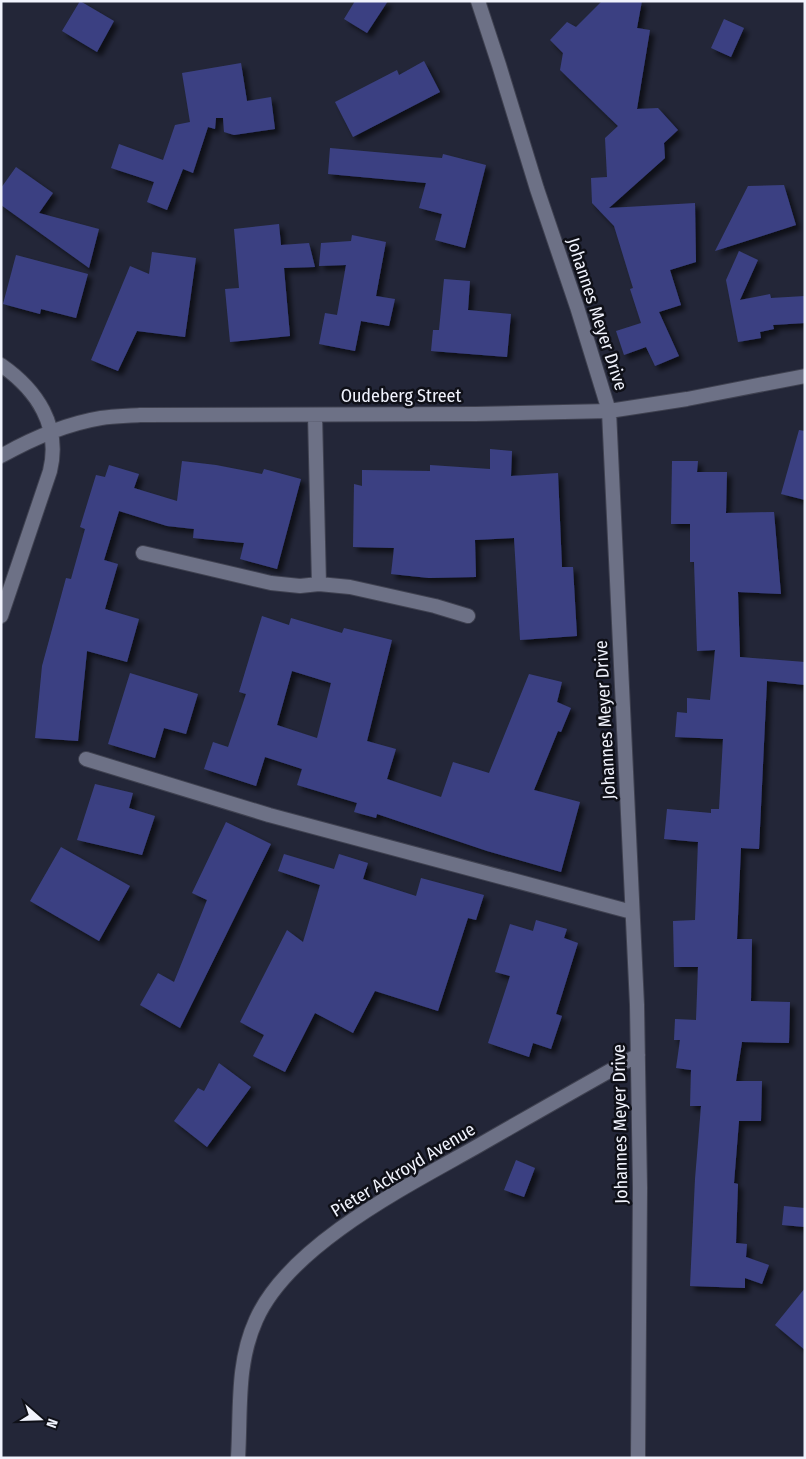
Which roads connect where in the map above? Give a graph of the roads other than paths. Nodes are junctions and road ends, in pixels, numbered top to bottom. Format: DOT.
graph roads {
  1 [pos="478,1"];
  2 [pos="1,365"];
  3 [pos="805,376"];
  4 [pos="609,411"];
  5 [pos="315,414"];
  6 [pos="51,431"];
  7 [pos="1,456"];
  8 [pos="143,553"];
  9 [pos="319,584"];
  10 [pos="1,616"];
  11 [pos="468,616"];
  12 [pos="86,759"];
  13 [pos="632,912"];
  14 [pos="638,1055"];
  15 [pos="238,1458"];
  16 [pos="638,1458"];
  1 -- 4 [label="street, Johannes Meyer Drive"];
  2 -- 6 [label="street"];
  3 -- 4 [label="street, Oudeberg Street"];
  4 -- 5 [label="street, Oudeberg Street"];
  4 -- 13 [label="street, Johannes Meyer Drive"];
  5 -- 6 [label="street, Oudeberg Street"];
  5 -- 9 [label="street"];
  6 -- 7 [label="street, Oudeberg Street"];
  6 -- 10 [label="street"];
  8 -- 9 [label="street"];
  9 -- 11 [label="street"];
  12 -- 13 [label="street"];
  13 -- 14 [label="street, Johannes Meyer Drive"];
  14 -- 15 [label="street, Pieter Ackroyd Avenue"];
  14 -- 16 [label="street, Johannes Meyer Drive"];
}
